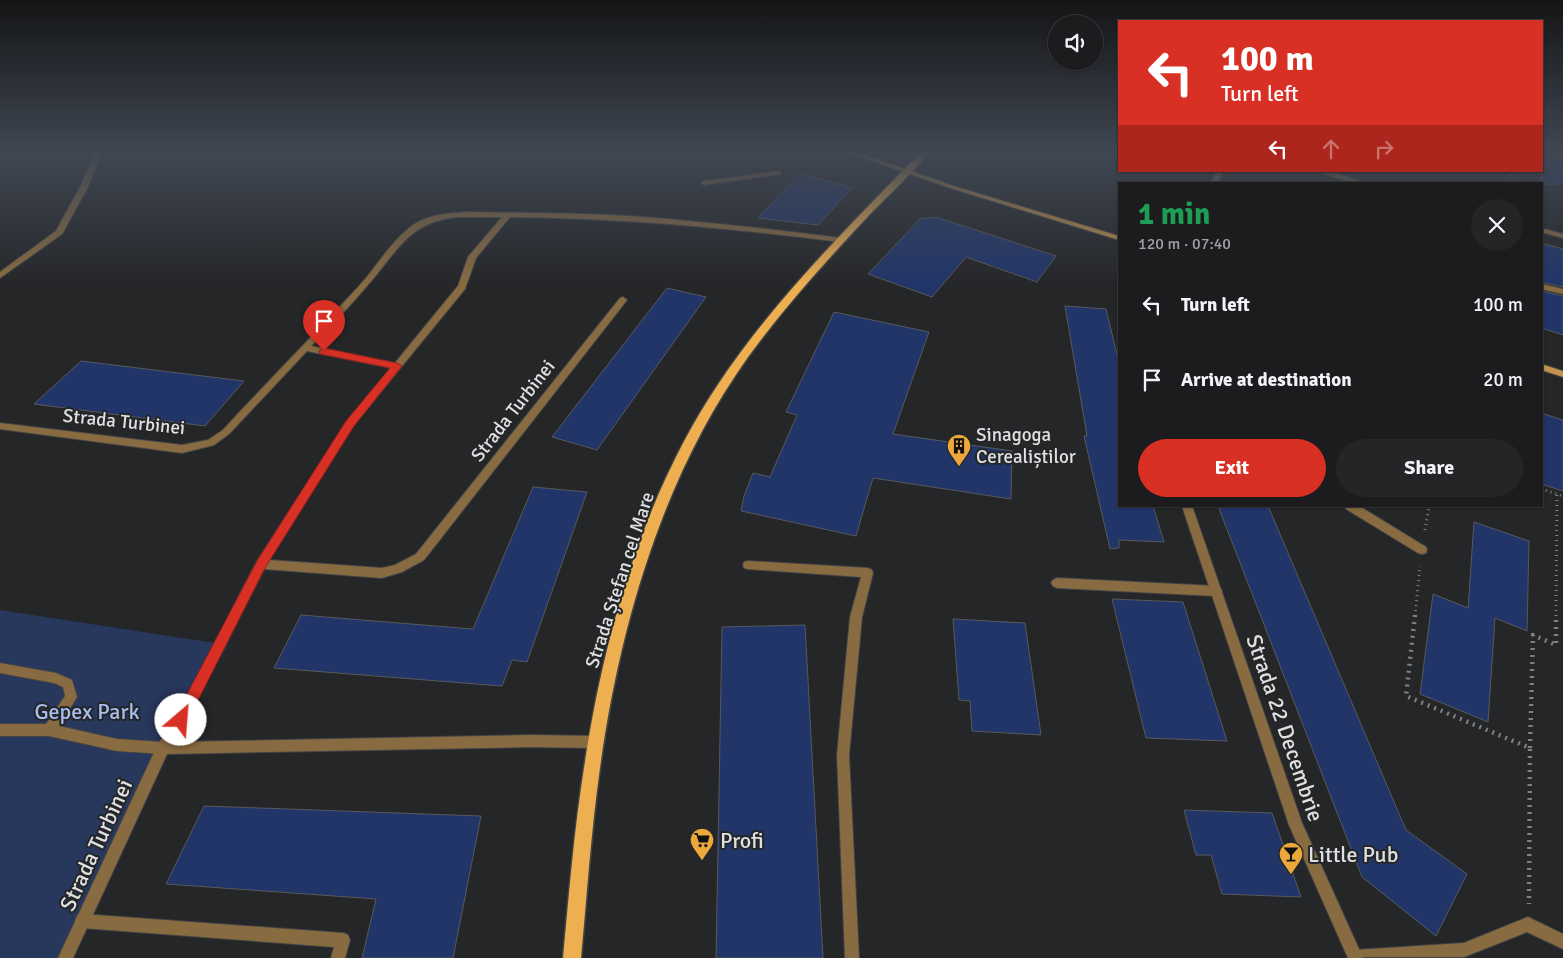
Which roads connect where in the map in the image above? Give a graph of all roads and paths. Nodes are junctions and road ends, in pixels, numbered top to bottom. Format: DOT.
graph roads {
  1 [pos="78,198"];
  2 [pos="881,198"];
  3 [pos="989,198"];
  4 [pos="508,215"];
  5 [pos="1543,231"];
  6 [pos="1563,236"];
  7 [pos="1118,238"];
  8 [pos="840,240"];
  9 [pos="0,276"];
  10 [pos="1543,287"];
  11 [pos="1563,292"];
  12 [pos="623,300"];
  13 [pos="306,348"];
  14 [pos="397,366"];
  15 [pos="1543,368"];
  16 [pos="1563,374"];
  17 [pos="0,426"];
  18 [pos="1543,490"];
  19 [pos="1557,494"];
  20 [pos="1563,496"];
  21 [pos="1187,507"];
  22 [pos="1352,507"];
  23 [pos="1422,550"];
  24 [pos="261,564"];
  25 [pos="748,565"];
  26 [pos="1057,582"];
  27 [pos="1216,591"];
  28 [pos="0,668"];
  29 [pos="0,730"];
  30 [pos="49,730"];
  31 [pos="595,742"];
  32 [pos="163,748"];
  33 [pos="1530,748"];
  34 [pos="82,921"];
  35 [pos="1528,924"];
  36 [pos="1563,942"];
  37 [pos="66,958"];
  38 [pos="338,958"];
  39 [pos="572,958"];
  40 [pos="852,958"];
  41 [pos="1355,958"];
  1 -- 9 [label="street"];
  2 -- 8 [label="main road, Strada Ștefan cel Mare"];
  3 -- 7 [label="main road"];
  4 -- 8 [label="street, Strada Turbinei"];
  4 -- 13 [label="street, Strada Turbinei"];
  4 -- 14 [label="street, Strada Turbinei"];
  5 -- 6 [label="street"];
  8 -- 31 [label="main road, Strada Ștefan cel Mare"];
  10 -- 11 [label="street"];
  12 -- 24 [label="street, Strada Turbinei"];
  13 -- 14 [label="street"];
  13 -- 17 [label="street, Strada Turbinei"];
  14 -- 24 [label="street, Strada Turbinei"];
  15 -- 16 [label="main road"];
  18 -- 19 [label="path"];
  19 -- 20 [label="path"];
  19 -- 33 [label="path"];
  21 -- 27 [label="street, Strada 22 Decembrie"];
  22 -- 23 [label="street"];
  23 -- 33 [label="path"];
  24 -- 32 [label="street, Strada Turbinei"];
  25 -- 40 [label="street"];
  26 -- 27 [label="street"];
  27 -- 41 [label="street, Strada 22 Decembrie"];
  28 -- 30 [label="street"];
  29 -- 30 [label="street"];
  30 -- 32 [label="street"];
  31 -- 32 [label="street"];
  31 -- 39 [label="main road, Strada Ștefan cel Mare"];
  32 -- 34 [label="street, Strada Turbinei"];
  33 -- 35 [label="path"];
  34 -- 37 [label="street, Strada Turbinei"];
  34 -- 38 [label="street"];
  35 -- 36 [label="street"];
  35 -- 41 [label="street"];
}
